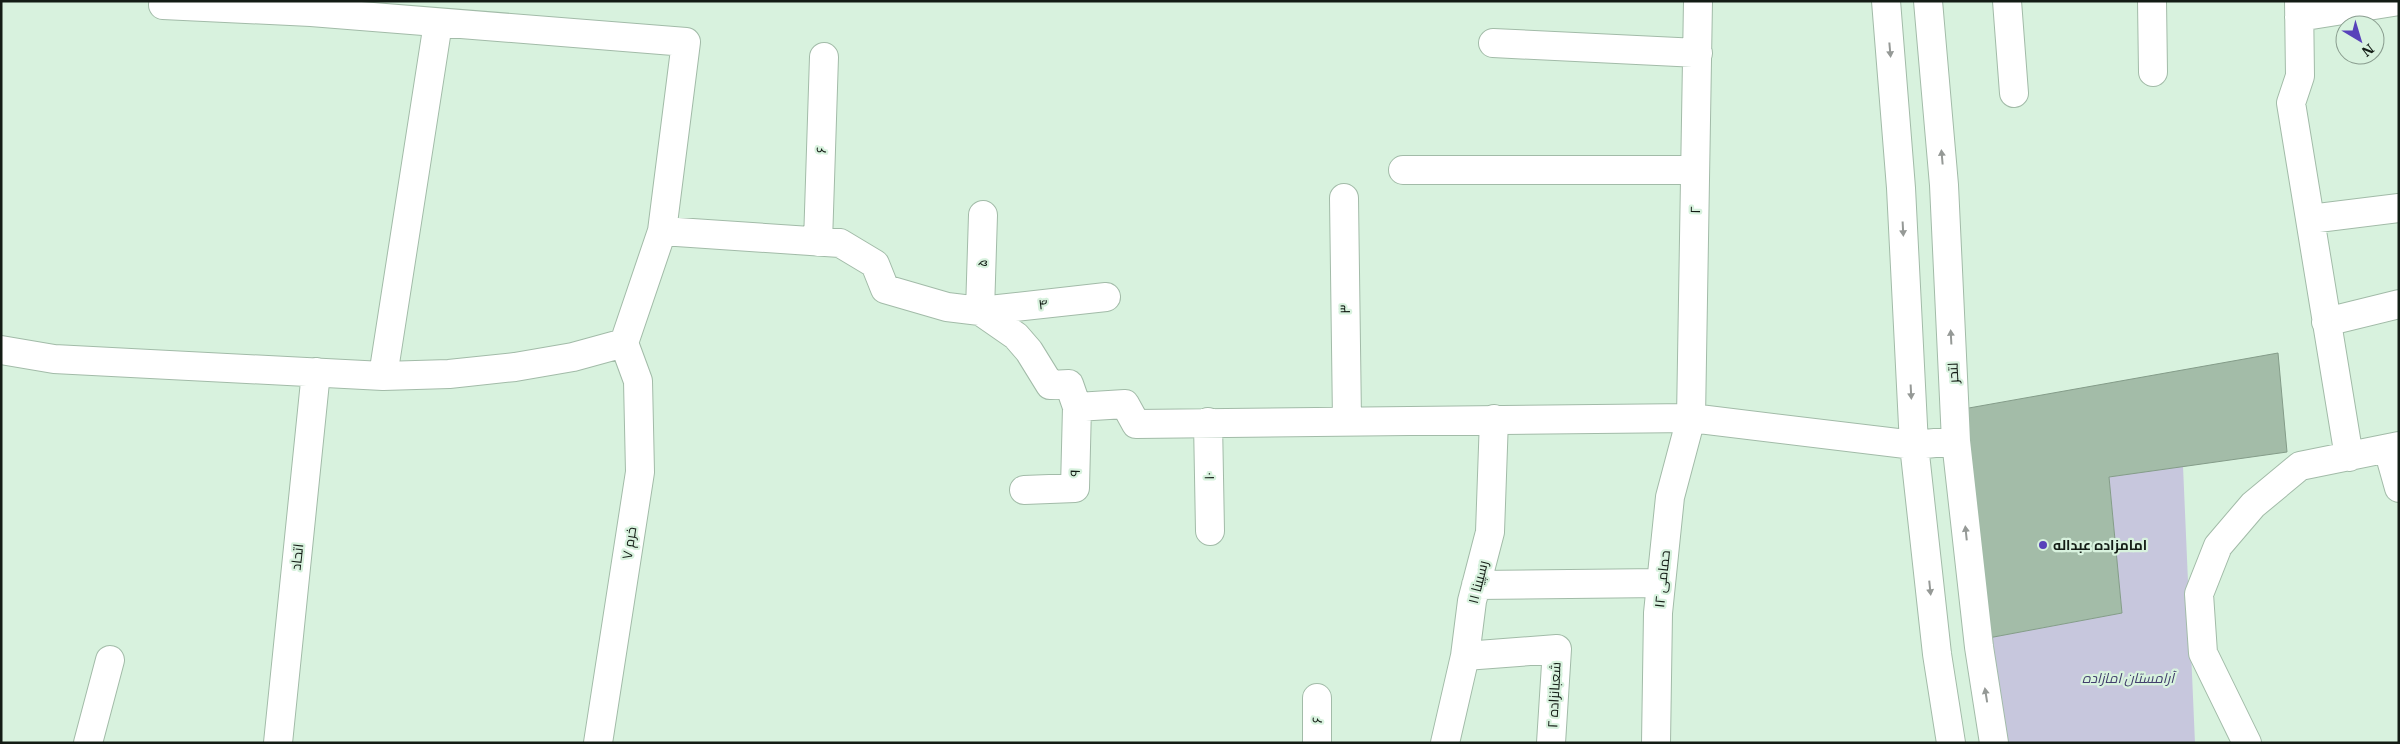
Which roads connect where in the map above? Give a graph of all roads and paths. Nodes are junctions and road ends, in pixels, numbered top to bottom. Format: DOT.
graph roads {
  1 [pos="1698,1"];
  2 [pos="1886,1"];
  3 [pos="1928,1"];
  4 [pos="2008,1"];
  5 [pos="2152,1"];
  6 [pos="2399,2"];
  7 [pos="163,5"];
  8 [pos="312,7"];
  9 [pos="2299,9"];
  10 [pos="438,23"];
  11 [pos="1493,43"];
  12 [pos="1698,53"];
  13 [pos="824,58"];
  14 [pos="2153,72"];
  15 [pos="2014,93"];
  16 [pos="1403,170"];
  17 [pos="1695,170"];
  18 [pos="1944,185"];
  19 [pos="1901,188"];
  20 [pos="1344,198"];
  21 [pos="2399,208"];
  22 [pos="983,215"];
  23 [pos="2310,219"];
  24 [pos="662,231"];
  25 [pos="818,242"];
  26 [pos="1106,297"];
  27 [pos="2399,304"];
  28 [pos="980,311"];
  29 [pos="2326,322"];
  30 [pos="624,344"];
  31 [pos="1,350"];
  32 [pos="316,372"];
  33 [pos="382,376"];
  34 [pos="1077,407"];
  35 [pos="1691,418"];
  36 [pos="1494,419"];
  37 [pos="1347,420"];
  38 [pos="1208,422"];
  39 [pos="1956,441"];
  40 [pos="1914,445"];
  41 [pos="2393,447"];
  42 [pos="2349,457"];
  43 [pos="2399,488"];
  44 [pos="1024,490"];
  45 [pos="1210,531"];
  46 [pos="1661,583"];
  47 [pos="1476,586"];
  48 [pos="1465,656"];
  49 [pos="110,660"];
  50 [pos="1318,698"];
  51 [pos="88,743"];
  52 [pos="278,743"];
  53 [pos="598,743"];
  54 [pos="1317,743"];
  55 [pos="1445,743"];
  56 [pos="1551,743"];
  57 [pos="1656,743"];
  58 [pos="1951,743"];
  59 [pos="1994,743"];
  60 [pos="2247,743"];
  1 -- 12 [label="street, ۲"];
  2 -- 19 [label="street, one-way"];
  18 -- 3 [label="street, لتحر, one-way"];
  4 -- 15 [label="street"];
  5 -- 14 [label="street"];
  6 -- 9 [label="street"];
  7 -- 8 [label="street"];
  8 -- 10 [label="street"];
  9 -- 23 [label="street"];
  10 -- 24 [label="street"];
  10 -- 33 [label="street"];
  11 -- 12 [label="street"];
  12 -- 17 [label="street, ۲"];
  13 -- 25 [label="street, ۶"];
  16 -- 17 [label="street"];
  17 -- 35 [label="street, ۲"];
  18 -- 19 [label="street"];
  39 -- 18 [label="street, لتحر, one-way"];
  19 -- 40 [label="street, one-way"];
  20 -- 37 [label="street, ۳"];
  21 -- 23 [label="street"];
  22 -- 28 [label="street, ۵"];
  23 -- 29 [label="street"];
  24 -- 25 [label="street"];
  24 -- 30 [label="street"];
  25 -- 28 [label="street"];
  26 -- 28 [label="street, ۴"];
  27 -- 29 [label="street"];
  28 -- 34 [label="street"];
  29 -- 42 [label="street"];
  30 -- 33 [label="street"];
  30 -- 53 [label="street, خرم ۷"];
  31 -- 32 [label="street"];
  32 -- 33 [label="street"];
  32 -- 52 [label="street, اتحاد"];
  34 -- 38 [label="street"];
  34 -- 44 [label="street, ۹"];
  35 -- 36 [label="street"];
  35 -- 40 [label="street"];
  35 -- 46 [label="street, حمامی ۱۲"];
  36 -- 37 [label="street"];
  36 -- 47 [label="street, رسپینا ۱۱"];
  37 -- 38 [label="street"];
  38 -- 45 [label="street, ۱۰"];
  39 -- 40 [label="street"];
  59 -- 39 [label="street, لتحر, one-way"];
  40 -- 58 [label="street, one-way"];
  41 -- 42 [label="street"];
  41 -- 43 [label="street"];
  42 -- 60 [label="street"];
  46 -- 47 [label="street"];
  46 -- 57 [label="street, حمامی ۱۲"];
  47 -- 48 [label="street, رسپینا ۱۱"];
  48 -- 55 [label="street, رسپینا ۱۱"];
  48 -- 56 [label="street, شعبانزاده ۲"];
  49 -- 51 [label="street"];
  50 -- 54 [label="street, ۶"];
}
